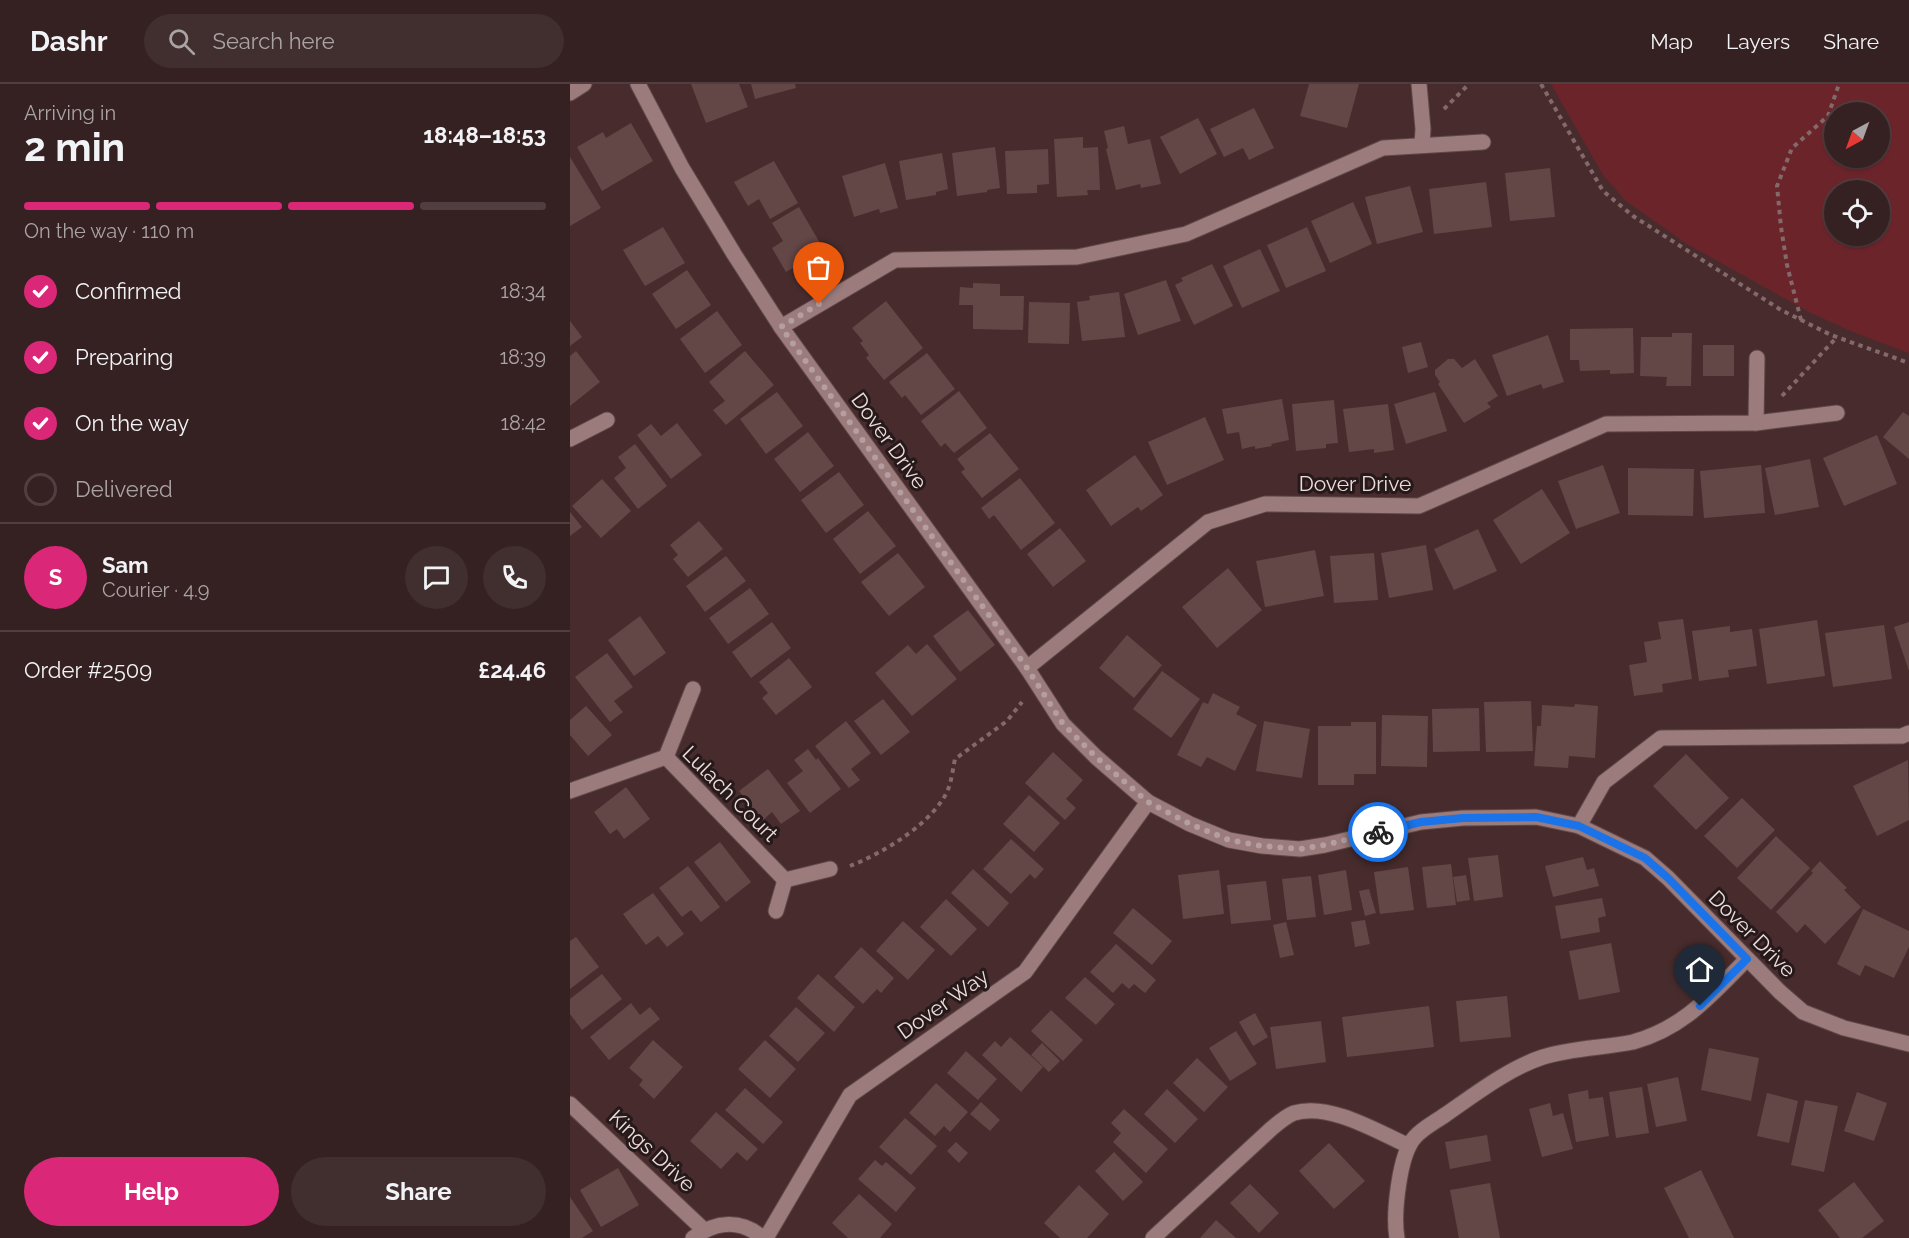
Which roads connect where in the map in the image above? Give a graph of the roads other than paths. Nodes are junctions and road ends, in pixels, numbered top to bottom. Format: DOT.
graph roads {
  1 [pos="584,84"];
  2 [pos="638,84"];
  3 [pos="1419,84"];
  4 [pos="570,93"];
  5 [pos="1483,142"];
  6 [pos="1422,145"];
  7 [pos="781,327"];
  8 [pos="1757,358"];
  9 [pos="1837,413"];
  10 [pos="607,420"];
  11 [pos="1756,423"];
  12 [pos="570,439"];
  13 [pos="1027,668"];
  14 [pos="693,689"];
  15 [pos="1909,733"];
  16 [pos="666,757"];
  17 [pos="570,791"];
  18 [pos="1148,802"];
  19 [pos="1579,826"];
  20 [pos="830,869"];
  21 [pos="785,880"];
  22 [pos="776,911"];
  23 [pos="1747,959"];
  24 [pos="1909,1044"];
  25 [pos="570,1104"];
  26 [pos="1409,1146"];
  27 [pos="699,1234"];
  28 [pos="765,1238"];
  29 [pos="1153,1238"];
  30 [pos="1397,1238"];
  1 -- 4 [label="street"];
  2 -- 7 [label="street, Dover Drive"];
  3 -- 6 [label="street"];
  5 -- 6 [label="street"];
  6 -- 7 [label="street"];
  7 -- 13 [label="street, Dover Drive"];
  8 -- 11 [label="street"];
  9 -- 11 [label="street, Dover Drive"];
  10 -- 12 [label="street"];
  11 -- 13 [label="street, Dover Drive"];
  13 -- 18 [label="street, Dover Drive"];
  14 -- 16 [label="street"];
  15 -- 19 [label="street"];
  16 -- 17 [label="street, Lulach Court"];
  16 -- 21 [label="street, Lulach Court"];
  18 -- 19 [label="street, Dover Drive"];
  18 -- 28 [label="street, Dover Way"];
  19 -- 23 [label="street, Dover Drive"];
  20 -- 21 [label="street"];
  21 -- 22 [label="street"];
  23 -- 24 [label="street, Dover Drive"];
  23 -- 26 [label="street"];
  25 -- 27 [label="street, Kings Drive"];
  26 -- 29 [label="street"];
  26 -- 30 [label="street"];
  27 -- 28 [label="street, Dover Way"];
}
